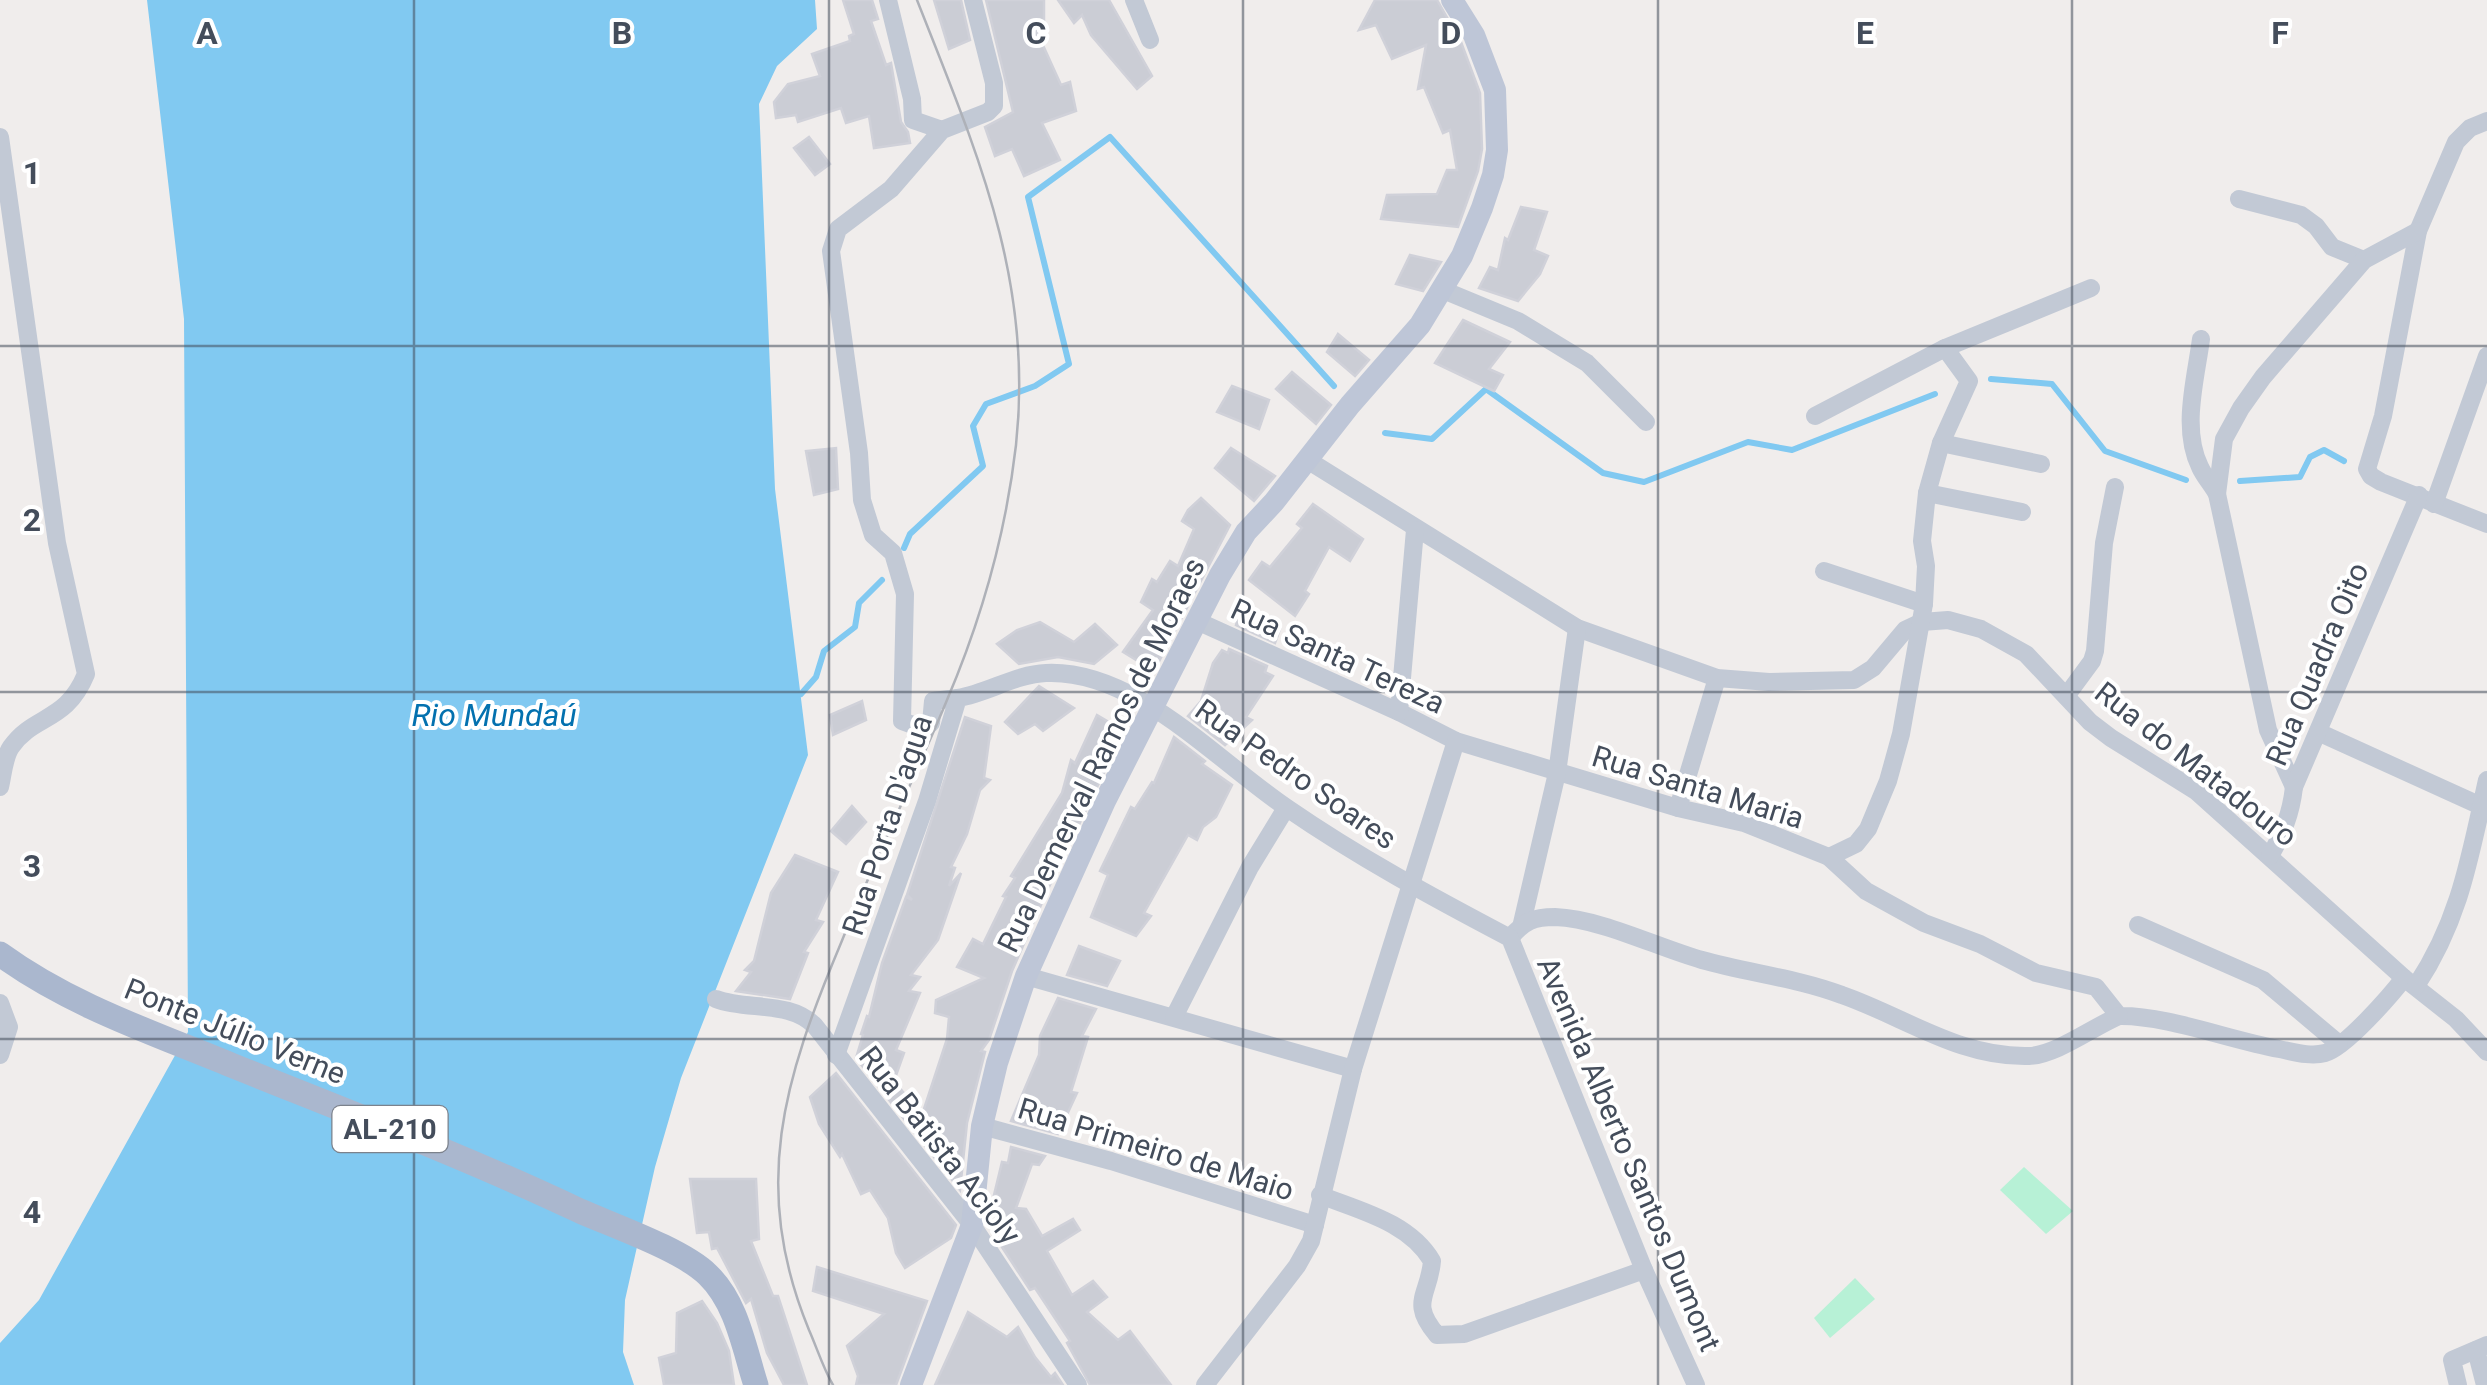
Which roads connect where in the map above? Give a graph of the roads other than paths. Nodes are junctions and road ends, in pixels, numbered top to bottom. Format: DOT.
graph roads {
  1 [pos="888,0"];
  2 [pos="973,0"];
  3 [pos="1134,0"];
  4 [pos="1452,0"];
  5 [pos="1150,40"];
  6 [pos="2487,121"];
  7 [pos="942,130"];
  8 [pos="0,137"];
  9 [pos="2240,199"];
  10 [pos="2418,231"];
  11 [pos="2364,260"];
  12 [pos="2092,288"];
  13 [pos="1443,290"];
  14 [pos="2201,338"];
  15 [pos="1945,348"];
  16 [pos="2487,356"];
  17 [pos="1815,416"];
  18 [pos="1646,422"];
  19 [pos="1941,443"];
  20 [pos="1308,460"];
  21 [pos="2041,464"];
  22 [pos="2115,487"];
  23 [pos="1928,493"];
  24 [pos="2218,494"];
  25 [pos="2426,499"];
  26 [pos="2022,512"];
  27 [pos="2487,524"];
  28 [pos="1415,530"];
  29 [pos="1824,571"];
  30 [pos="1923,613"];
  31 [pos="1197,621"];
  32 [pos="1577,628"];
  33 [pos="1045,672"];
  34 [pos="1718,678"];
  35 [pos="2067,695"];
  36 [pos="958,698"];
  37 [pos="1153,707"];
  38 [pos="1399,712"];
  39 [pos="2318,732"];
  40 [pos="1456,741"];
  41 [pos="5,749"];
  42 [pos="1558,774"];
  43 [pos="2487,780"];
  44 [pos="0,786"];
  45 [pos="2294,787"];
  46 [pos="2481,806"];
  47 [pos="1286,808"];
  48 [pos="1678,808"];
  49 [pos="2270,856"];
  50 [pos="1829,858"];
  51 [pos="1409,885"];
  52 [pos="1522,923"];
  53 [pos="2138,925"];
  54 [pos="1510,938"];
  55 [pos="0,954"];
  56 [pos="1026,976"];
  57 [pos="2410,982"];
  58 [pos="716,999"];
  59 [pos="0,1004"];
  60 [pos="2119,1016"];
  61 [pos="1174,1017"];
  62 [pos="2339,1044"];
  63 [pos="2487,1052"];
  64 [pos="836,1055"];
  65 [pos="0,1056"];
  66 [pos="1353,1069"];
  67 [pos="982,1126"];
  68 [pos="1320,1195"];
  69 [pos="972,1225"];
  70 [pos="1315,1225"];
  71 [pos="1644,1270"];
  72 [pos="2482,1348"];
  73 [pos="756,1385"];
  74 [pos="911,1385"];
  75 [pos="1078,1385"];
  76 [pos="1205,1385"];
  77 [pos="1694,1385"];
  78 [pos="2458,1385"];
  79 [pos="2485,1385"];
  1 -- 7 [label="street"];
  2 -- 7 [label="street"];
  3 -- 5 [label="street"];
  4 -- 13 [label="street, Rua Demerval Ramos de Moraes"];
  6 -- 10 [label="street"];
  7 -- 36 [label="street"];
  8 -- 41 [label="street"];
  9 -- 11 [label="street"];
  10 -- 11 [label="street"];
  10 -- 25 [label="street"];
  11 -- 24 [label="street"];
  12 -- 15 [label="street"];
  13 -- 18 [label="street"];
  13 -- 20 [label="street, Rua Demerval Ramos de Moraes"];
  14 -- 24 [label="street"];
  15 -- 17 [label="street"];
  15 -- 19 [label="street"];
  16 -- 25 [label="street, Rua Quadra Oito"];
  19 -- 21 [label="street"];
  19 -- 23 [label="street"];
  20 -- 28 [label="street"];
  20 -- 31 [label="street, Rua Demerval Ramos de Moraes"];
  22 -- 35 [label="street"];
  23 -- 26 [label="street"];
  23 -- 30 [label="street"];
  24 -- 45 [label="street"];
  25 -- 27 [label="street"];
  25 -- 39 [label="street, Rua Quadra Oito"];
  28 -- 32 [label="street"];
  28 -- 38 [label="street"];
  29 -- 30 [label="street, Rua do Matadouro"];
  30 -- 34 [label="street"];
  30 -- 35 [label="street, Rua do Matadouro"];
  30 -- 50 [label="street"];
  31 -- 37 [label="street, Rua Demerval Ramos de Moraes"];
  31 -- 38 [label="street, Rua Santa Tereza"];
  32 -- 34 [label="street"];
  32 -- 42 [label="street"];
  33 -- 36 [label="street, Rua Porta D'agua"];
  33 -- 37 [label="street, Rua Pedro Soares"];
  34 -- 48 [label="street"];
  35 -- 49 [label="street, Rua do Matadouro"];
  36 -- 64 [label="street, Rua Porta D'agua"];
  37 -- 47 [label="street, Rua Pedro Soares"];
  37 -- 56 [label="street, Rua Demerval Ramos de Moraes"];
  38 -- 40 [label="street, Rua Santa Tereza"];
  39 -- 45 [label="street, Rua Quadra Oito"];
  39 -- 46 [label="street"];
  40 -- 42 [label="street, Rua Santa Maria"];
  40 -- 51 [label="street"];
  41 -- 44 [label="street"];
  42 -- 48 [label="street, Rua Santa Maria"];
  42 -- 52 [label="street"];
  43 -- 46 [label="street"];
  45 -- 49 [label="street, Rua Quadra Oito"];
  46 -- 57 [label="street"];
  47 -- 51 [label="street, Rua Pedro Soares"];
  47 -- 61 [label="street"];
  48 -- 50 [label="street, Rua Santa Maria"];
  49 -- 57 [label="street, Rua do Matadouro"];
  50 -- 60 [label="street, Rua Santa Maria"];
  51 -- 54 [label="street, Avenida Alberto Santos Dumont"];
  51 -- 66 [label="street"];
  52 -- 54 [label="street"];
  52 -- 60 [label="street"];
  53 -- 62 [label="street"];
  54 -- 71 [label="street, Avenida Alberto Santos Dumont"];
  55 -- 73 [label="main road, Ponte Júlio Verne / AL-210"];
  56 -- 61 [label="street"];
  56 -- 67 [label="street, Rua Demerval Ramos de Moraes"];
  57 -- 62 [label="street"];
  57 -- 63 [label="street, Rua do Matadouro"];
  58 -- 64 [label="street, Rua Batista Acioly"];
  59 -- 65 [label="street"];
  60 -- 62 [label="street"];
  61 -- 66 [label="street"];
  64 -- 69 [label="street, Rua Batista Acioly"];
  66 -- 68 [label="street"];
  67 -- 69 [label="street, Rua Demerval Ramos de Moraes"];
  67 -- 70 [label="street, Rua Primeiro de Maio"];
  68 -- 70 [label="street"];
  68 -- 71 [label="street"];
  69 -- 74 [label="street, Rua Demerval Ramos de Moraes"];
  69 -- 75 [label="street, Rua Batista Acioly"];
  70 -- 76 [label="street"];
  71 -- 77 [label="street, Avenida Alberto Santos Dumont"];
  72 -- 78 [label="street"];
  72 -- 79 [label="street"];
}
